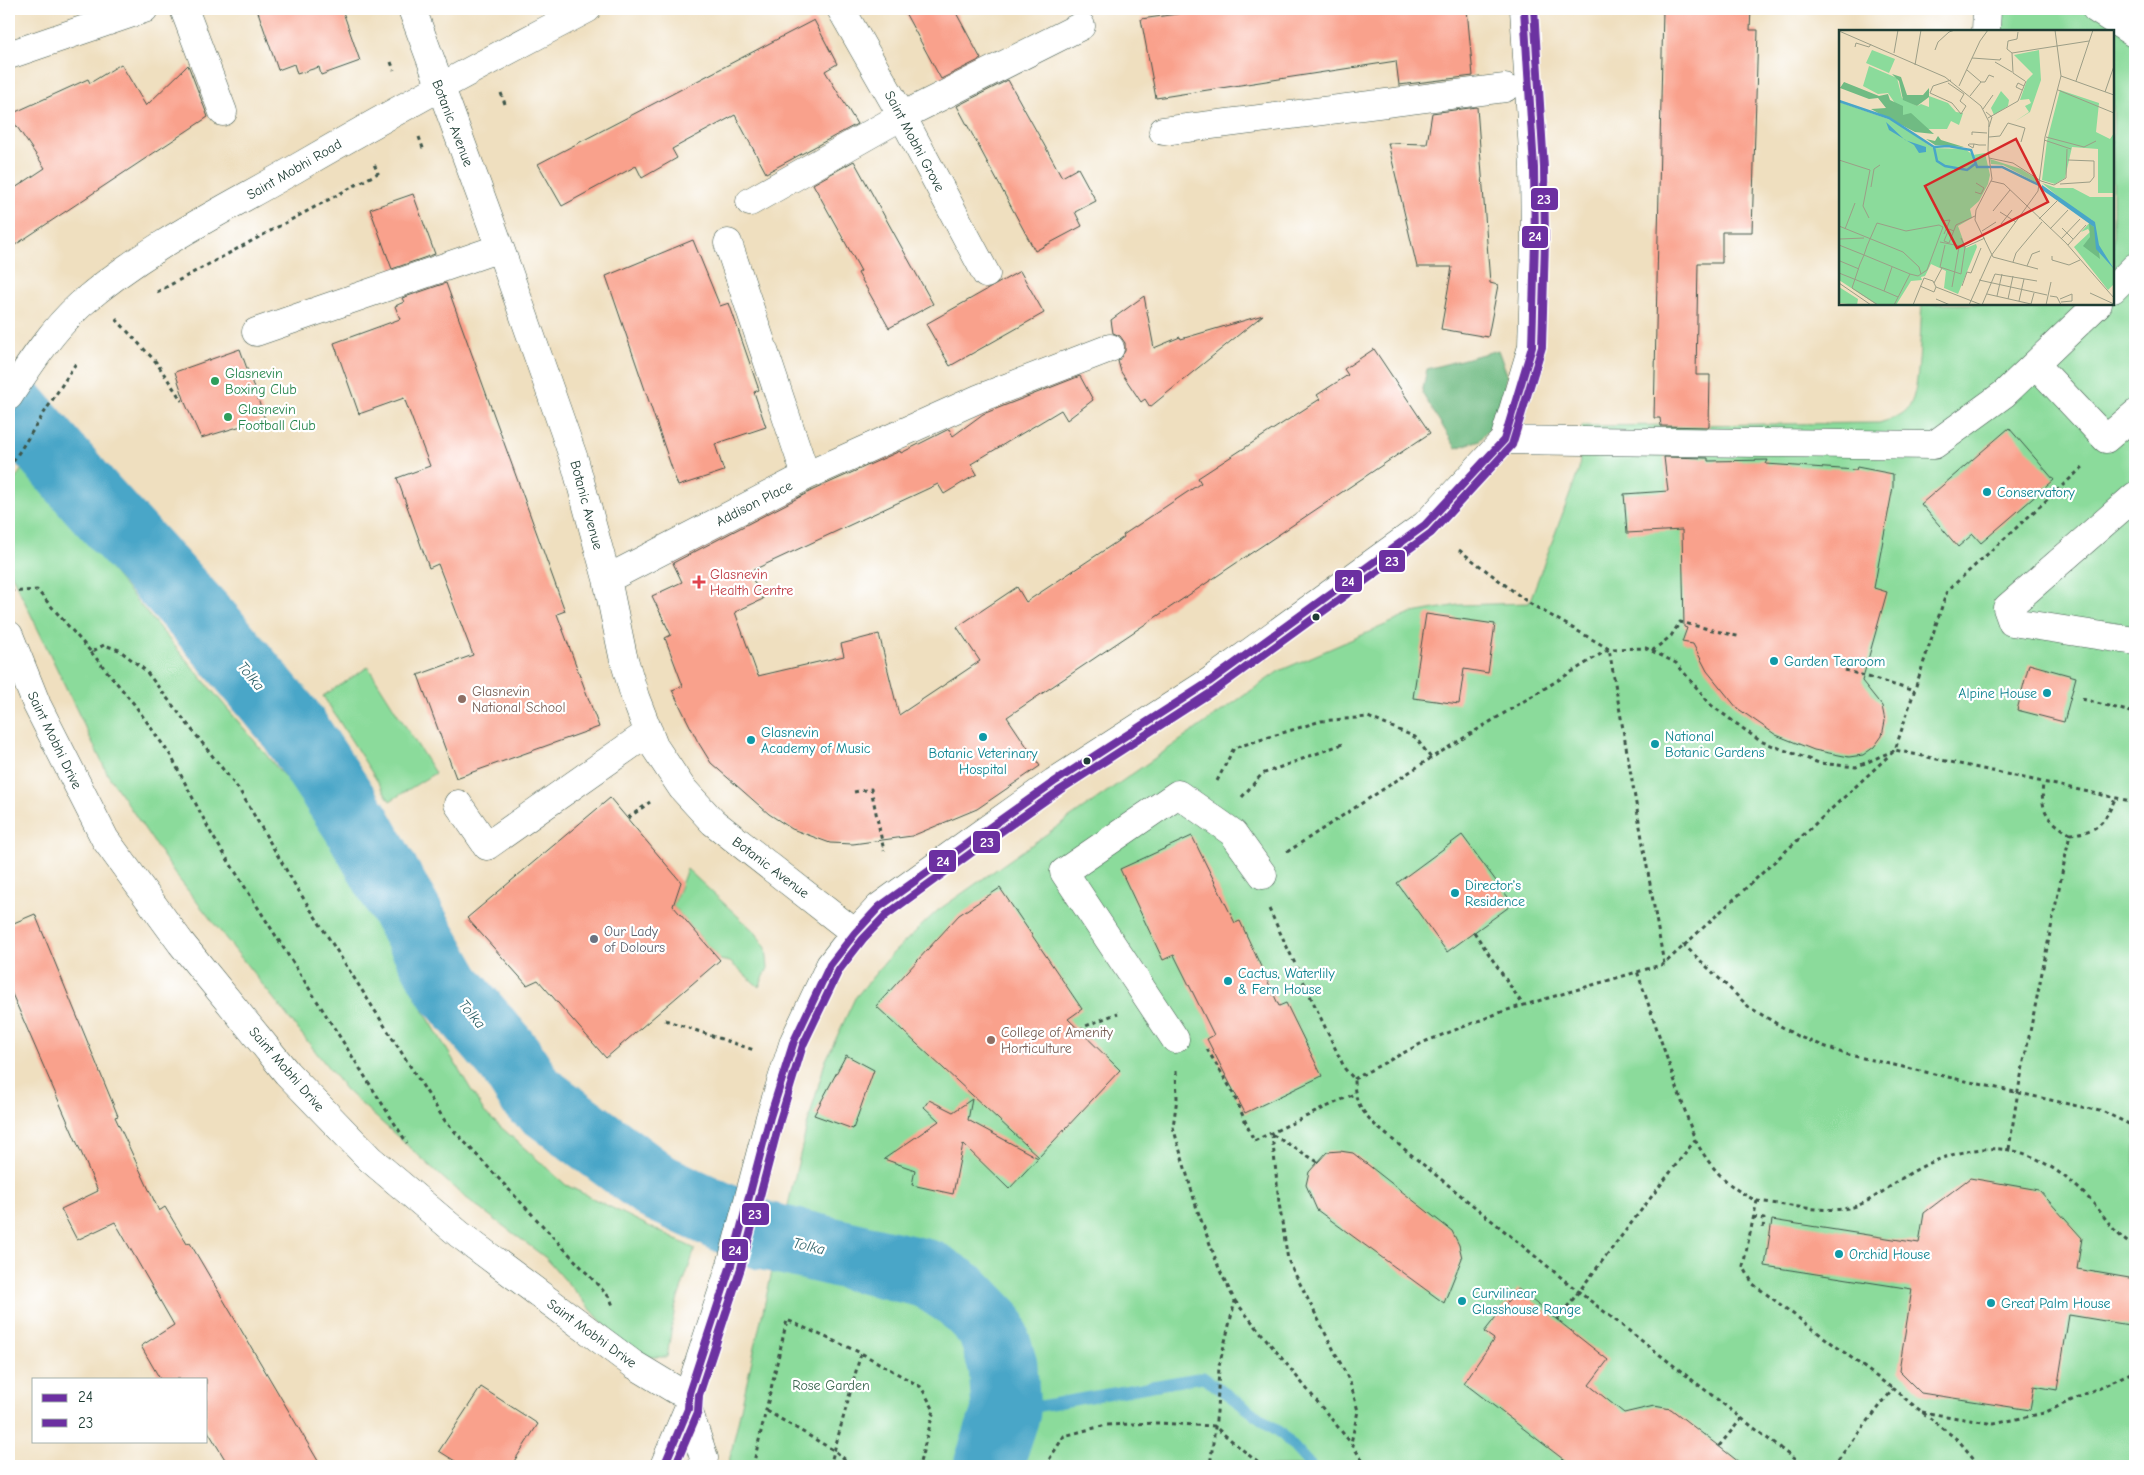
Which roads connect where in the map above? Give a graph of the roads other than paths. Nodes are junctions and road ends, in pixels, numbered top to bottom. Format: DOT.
graph roads {
  1 [pos="144,9"];
  2 [pos="184,9"];
  3 [pos="412,9"];
  4 [pos="588,9"];
  5 [pos="841,9"];
  6 [pos="1524,9"];
  7 [pos="1987,9"];
  8 [pos="2098,9"];
  9 [pos="1081,26"];
  10 [pos="1986,30"];
  11 [pos="2135,34"];
  12 [pos="9,56"];
  13 [pos="440,88"];
  14 [pos="1505,88"];
  15 [pos="223,112"];
  16 [pos="902,116"];
  17 [pos="1162,131"];
  18 [pos="750,202"];
  19 [pos="728,243"];
  20 [pos="500,248"];
  21 [pos="2135,267"];
  22 [pos="986,274"];
  23 [pos="2114,288"];
  24 [pos="2097,305"];
  25 [pos="256,332"];
  26 [pos="1110,348"];
  27 [pos="2036,364"];
  28 [pos="9,396"];
  29 [pos="2135,414"];
  30 [pos="1504,440"];
  31 [pos="806,476"];
  32 [pos="2135,496"];
  33 [pos="607,579"];
  34 [pos="9,635"];
  35 [pos="2135,641"];
  36 [pos="649,732"];
  37 [pos="458,804"];
  38 [pos="1263,875"];
  39 [pos="855,932"];
  40 [pos="1175,1039"];
  41 [pos="689,1401"];
  42 [pos="664,1466"];
  43 [pos="702,1466"];
  1 -- 12 [label="street"];
  2 -- 15 [label="street"];
  3 -- 13 [label="street, Botanic Avenue"];
  4 -- 13 [label="street, Saint Mobhi Road"];
  5 -- 16 [label="street, Saint Mobhi Grove"];
  6 -- 30 [label="street"];
  7 -- 10 [label="street"];
  8 -- 11 [label="street"];
  9 -- 16 [label="street"];
  13 -- 20 [label="street, Botanic Avenue"];
  13 -- 28 [label="street, Saint Mobhi Road"];
  14 -- 17 [label="street"];
  16 -- 18 [label="street"];
  16 -- 22 [label="street, Saint Mobhi Grove"];
  19 -- 31 [label="street"];
  20 -- 25 [label="street"];
  20 -- 33 [label="street, Botanic Avenue"];
  21 -- 23 [label="street"];
  24 -- 27 [label="street"];
  26 -- 31 [label="street, Addison Place"];
  27 -- 29 [label="street"];
  27 -- 30 [label="street"];
  30 -- 39 [label="street"];
  31 -- 33 [label="street, Addison Place"];
  32 -- 35 [label="street"];
  33 -- 36 [label="street, Botanic Avenue"];
  34 -- 41 [label="street, Saint Mobhi Drive"];
  36 -- 37 [label="street"];
  36 -- 39 [label="street, Botanic Avenue"];
  38 -- 40 [label="street"];
  39 -- 41 [label="street"];
  41 -- 42 [label="street"];
  41 -- 43 [label="street"];
}
